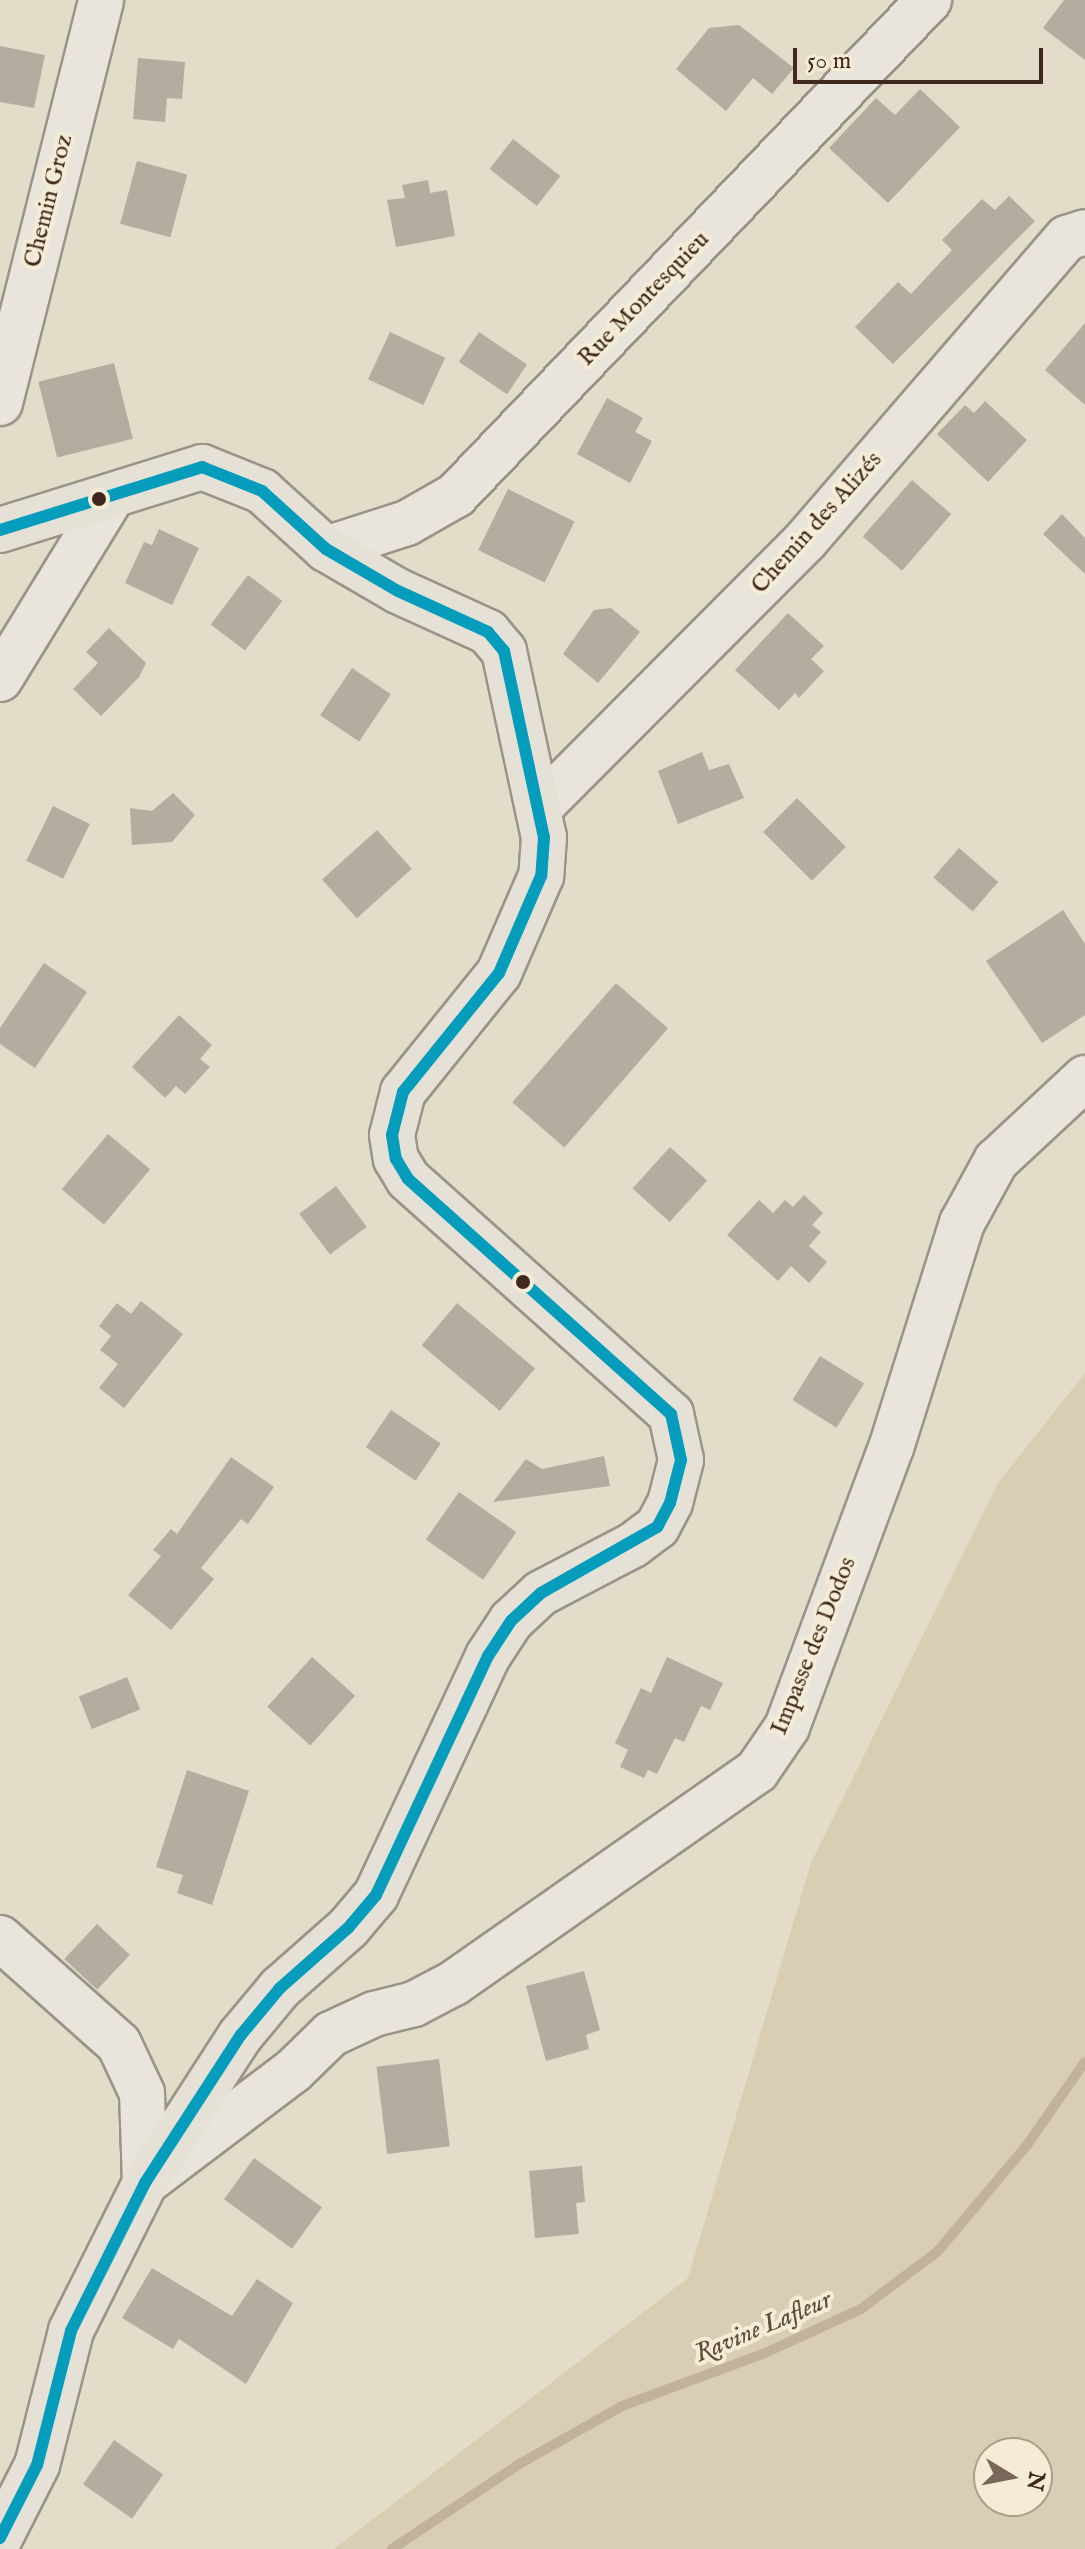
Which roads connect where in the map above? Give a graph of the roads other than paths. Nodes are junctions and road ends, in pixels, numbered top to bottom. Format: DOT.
graph roads {
  1 [pos="101,0"];
  2 [pos="929,0"];
  3 [pos="1085,232"];
  4 [pos="0,403"];
  5 [pos="112,496"];
  6 [pos="0,530"];
  7 [pos="326,549"];
  8 [pos="0,679"];
  9 [pos="539,808"];
  10 [pos="1085,1078"];
  11 [pos="0,1938"];
  12 [pos="145,2183"];
  13 [pos="0,2538"];
  1 -- 4 [label="street, Chemin Groz"];
  2 -- 7 [label="street, Rue Montesquieu"];
  3 -- 9 [label="street, Chemin des Alizés"];
  5 -- 6 [label="main road"];
  5 -- 7 [label="main road"];
  5 -- 8 [label="street"];
  7 -- 9 [label="main road"];
  9 -- 12 [label="main road"];
  10 -- 12 [label="street, Impasse des Dodos"];
  11 -- 12 [label="street"];
  12 -- 13 [label="main road"];
}
